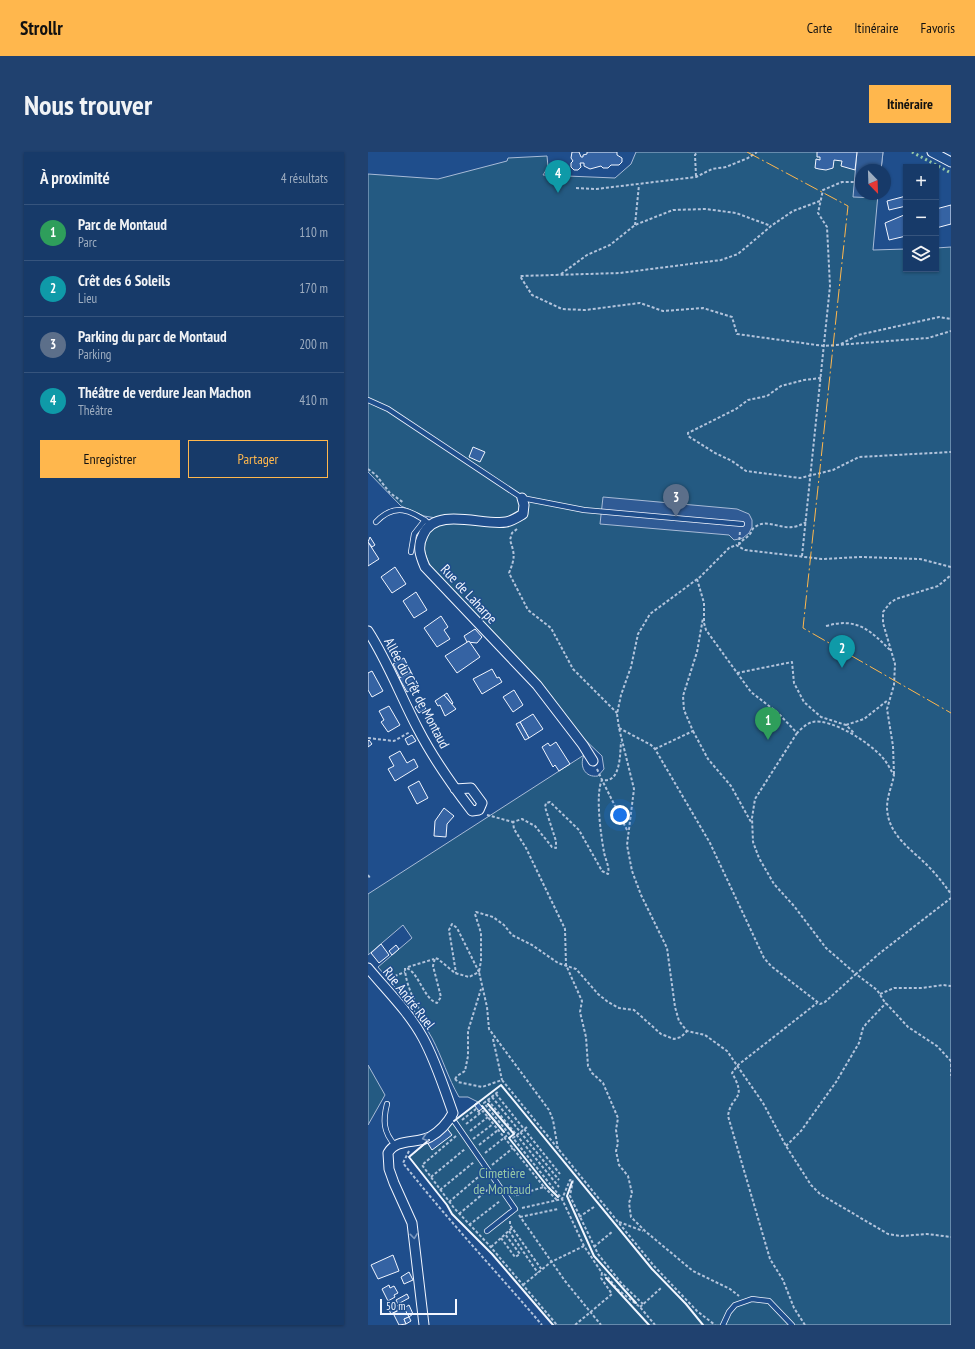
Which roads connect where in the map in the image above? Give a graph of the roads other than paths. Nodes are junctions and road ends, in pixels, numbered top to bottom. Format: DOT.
graph roads {
  1 [pos="932,152"];
  2 [pos="951,162"];
  3 [pos="368,400"];
  4 [pos="522,498"];
  5 [pos="376,522"];
  6 [pos="427,522"];
  7 [pos="742,524"];
  8 [pos="411,552"];
  9 [pos="368,631"];
  10 [pos="593,761"];
  11 [pos="455,789"];
  12 [pos="368,968"];
  13 [pos="387,1104"];
  14 [pos="453,1113"];
  15 [pos="395,1145"];
  16 [pos="487,1231"];
  17 [pos="424,1325"];
  18 [pos="723,1325"];
  19 [pos="792,1325"];
  1 -- 2 [label="street"];
  3 -- 4 [label="lane"];
  4 -- 6 [label="street"];
  4 -- 7 [label="lane"];
  5 -- 6 [label="lane"];
  6 -- 8 [label="lane"];
  6 -- 10 [label="street, Rue de Laharpe"];
  9 -- 11 [label="street, Allée du Crêt de Montaud"];
  11 -- 11 [label="street, Allée du Crêt de Montaud"];
  12 -- 14 [label="street, Rue André Ruel"];
  13 -- 15 [label="lane"];
  14 -- 15 [label="street, one-way"];
  14 -- 16 [label="lane"];
  15 -- 17 [label="street, one-way"];
  18 -- 19 [label="lane"];
}
